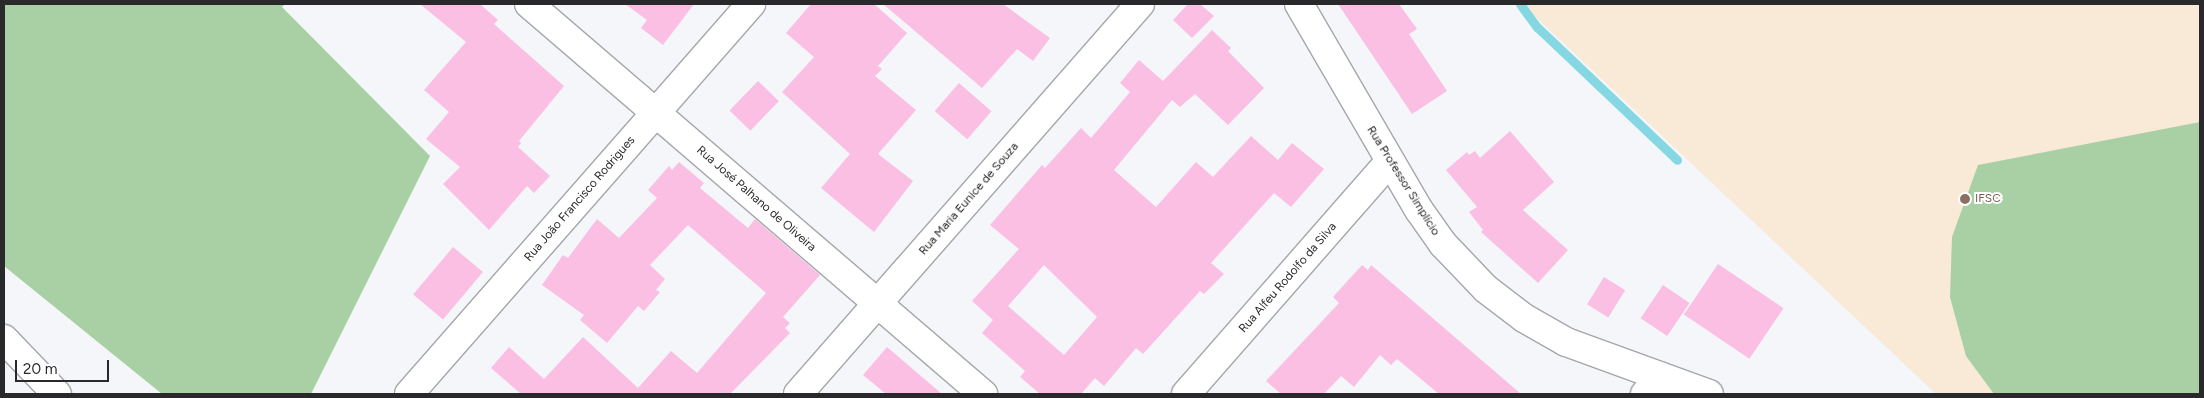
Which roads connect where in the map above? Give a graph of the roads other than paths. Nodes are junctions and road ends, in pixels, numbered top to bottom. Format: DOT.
graph roads {
  1 [pos="529,4"];
  2 [pos="751,4"];
  3 [pos="1140,4"];
  4 [pos="1299,4"];
  5 [pos="656,112"];
  6 [pos="1389,162"];
  7 [pos="878,304"];
  8 [pos="4,339"];
  9 [pos="1652,386"];
  10 [pos="57,394"];
  11 [pos="409,394"];
  12 [pos="798,394"];
  13 [pos="983,394"];
  14 [pos="1186,394"];
  15 [pos="1709,394"];
  1 -- 5 [label="street, Rua José Palhano de Oliveira"];
  2 -- 5 [label="street, Rua João Francisco Rodrigues"];
  3 -- 7 [label="street, Rua Maria Eunice de Souza"];
  4 -- 6 [label="street, Rua Professor Simplício"];
  5 -- 7 [label="street, Rua José Palhano de Oliveira"];
  5 -- 11 [label="street, Rua João Francisco Rodrigues"];
  6 -- 9 [label="street, Rua Professor Simplício"];
  6 -- 14 [label="street, Rua Alfeu Rodolfo da Silva"];
  7 -- 12 [label="street, Rua Maria Eunice de Souza"];
  7 -- 13 [label="street, Rua José Palhano de Oliveira"];
  8 -- 10 [label="street"];
  9 -- 15 [label="street, Rua Professor Simplício"];
}
